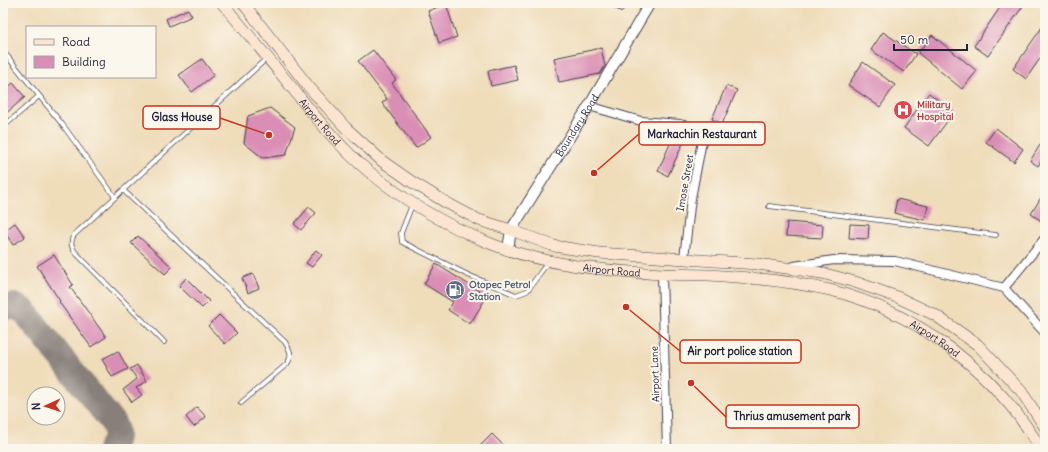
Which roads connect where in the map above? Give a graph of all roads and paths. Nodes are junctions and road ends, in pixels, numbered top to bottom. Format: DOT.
graph roads {
  1 [pos="222,3"];
  2 [pos="243,3"];
  3 [pos="650,3"];
  4 [pos="3,51"];
  5 [pos="267,57"];
  6 [pos="39,96"];
  7 [pos="588,106"];
  8 [pos="3,127"];
  9 [pos="123,190"];
  10 [pos="115,197"];
  11 [pos="413,202"];
  12 [pos="769,206"];
  13 [pos="511,230"];
  14 [pos="996,235"];
  15 [pos="1045,238"];
  16 [pos="508,249"];
  17 [pos="684,258"];
  18 [pos="550,260"];
  19 [pos="784,268"];
  20 [pos="662,274"];
  21 [pos="781,281"];
  22 [pos="1004,288"];
  23 [pos="1045,333"];
  24 [pos="164,342"];
  25 [pos="241,403"];
  26 [pos="1045,427"];
  27 [pos="667,449"];
  28 [pos="1041,449"];
  1 -- 5 [label="main road, Airport Road"];
  2 -- 13 [label="main road, Airport Road"];
  3 -- 7 [label="street, Boundary Road"];
  4 -- 6 [label="lane"];
  5 -- 9 [label="lane"];
  5 -- 11 [label="main road, Airport Road"];
  6 -- 8 [label="lane"];
  6 -- 10 [label="lane"];
  7 -- 13 [label="street, Boundary Road"];
  7 -- 17 [label="street, Imose Street"];
  9 -- 10 [label="lane"];
  9 -- 25 [label="lane"];
  10 -- 24 [label="lane"];
  11 -- 16 [label="main road, Airport Road"];
  11 -- 18 [label="lane"];
  12 -- 14 [label="lane"];
  13 -- 16 [label="street, Boundary Road"];
  13 -- 17 [label="main road, Airport Road"];
  15 -- 22 [label="street"];
  16 -- 18 [label="main road, Airport Road"];
  17 -- 19 [label="main road, Airport Road"];
  18 -- 20 [label="main road, Airport Road"];
  19 -- 21 [label="main road"];
  19 -- 22 [label="street"];
  19 -- 26 [label="main road, Airport Road"];
  20 -- 21 [label="main road, Airport Road"];
  20 -- 27 [label="street, Airport Lane"];
  21 -- 28 [label="main road, Airport Road"];
  22 -- 23 [label="street"];
}
